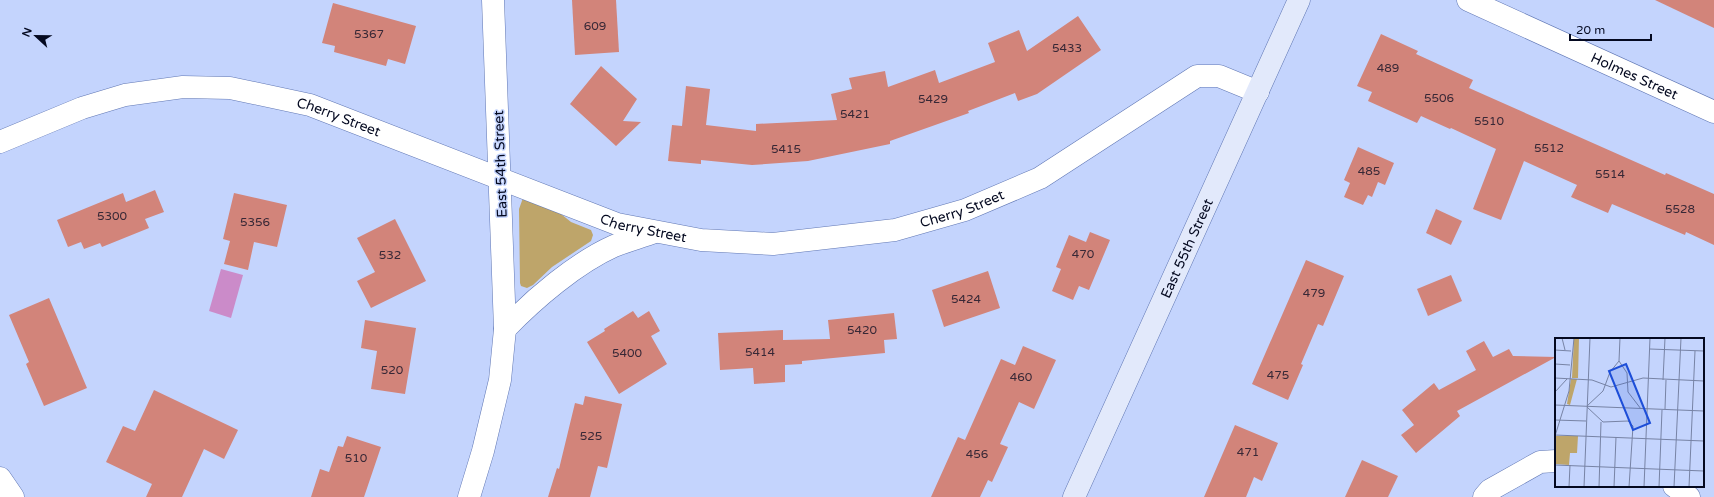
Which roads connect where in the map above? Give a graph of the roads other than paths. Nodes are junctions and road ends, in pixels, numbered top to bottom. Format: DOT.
graph roads {
  1 [pos="493,0"];
  2 [pos="1299,0"];
  3 [pos="1468,0"];
  4 [pos="1258,92"];
  5 [pos="1714,112"];
  6 [pos="8,139"];
  7 [pos="0,153"];
  8 [pos="501,179"];
  9 [pos="654,232"];
  10 [pos="505,329"];
  11 [pos="1555,461"];
  12 [pos="0,478"];
  13 [pos="1675,487"];
  14 [pos="12,497"];
  15 [pos="469,497"];
  16 [pos="1074,497"];
  17 [pos="1484,497"];
  18 [pos="1689,497"];
  1 -- 8 [label="street, East 54th Street"];
  2 -- 4 [label="main road, East 55th Street"];
  3 -- 5 [label="street, Holmes Street"];
  4 -- 9 [label="street, Cherry Street"];
  4 -- 16 [label="main road, East 55th Street"];
  6 -- 7 [label="street, Cherry Street"];
  6 -- 8 [label="street, Cherry Street"];
  8 -- 9 [label="street, Cherry Street"];
  8 -- 10 [label="street, East 54th Street"];
  9 -- 10 [label="street"];
  10 -- 15 [label="street, East 54th Street"];
  11 -- 17 [label="street"];
  12 -- 14 [label="street"];
  13 -- 18 [label="street"];
}
